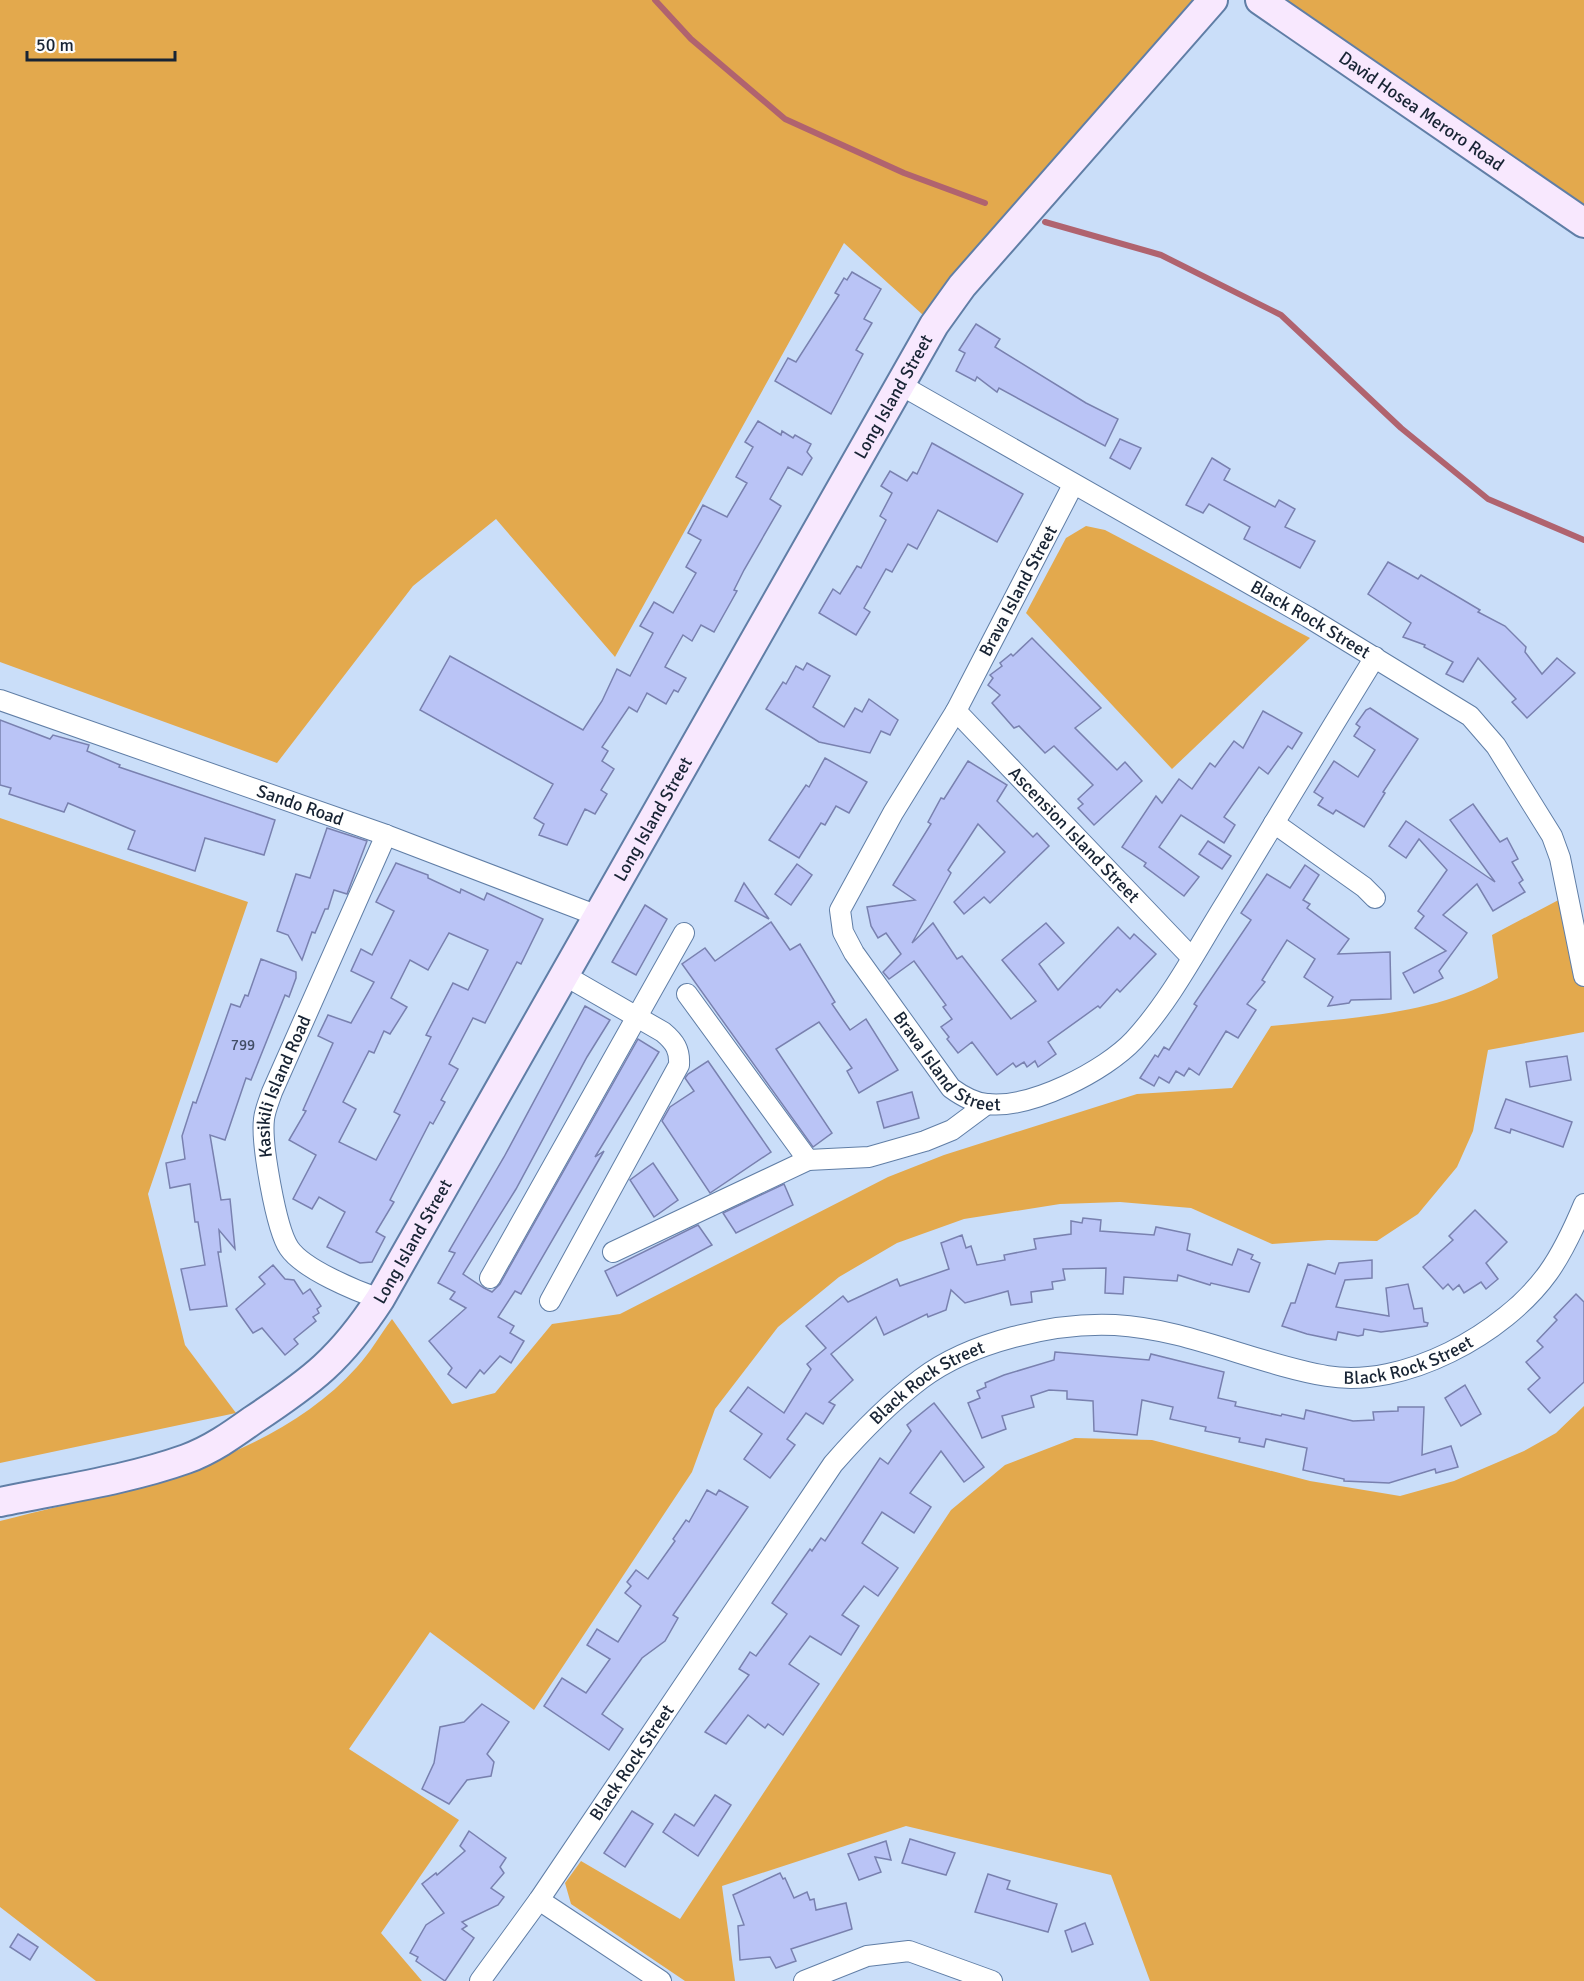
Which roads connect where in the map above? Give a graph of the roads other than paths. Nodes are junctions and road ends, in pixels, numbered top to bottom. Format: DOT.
graph roads {
  1 [pos="1213,0"];
  2 [pos="1260,0"];
  3 [pos="1584,222"];
  4 [pos="899,384"];
  5 [pos="1073,485"];
  6 [pos="1375,657"];
  7 [pos="0,700"];
  8 [pos="956,711"];
  9 [pos="1274,824"];
  10 [pos="386,835"];
  11 [pos="1375,898"];
  12 [pos="598,916"];
  13 [pos="684,933"];
  14 [pos="1192,958"];
  15 [pos="564,975"];
  16 [pos="1584,976"];
  17 [pos="687,994"];
  18 [pos="635,1017"];
  19 [pos="987,1104"];
  20 [pos="808,1160"];
  21 [pos="1584,1204"];
  22 [pos="614,1252"];
  23 [pos="490,1278"];
  24 [pos="380,1299"];
  25 [pos="550,1301"];
  26 [pos="0,1502"];
  27 [pos="539,1900"];
  28 [pos="480,1981"];
  29 [pos="661,1981"];
  30 [pos="804,1981"];
  31 [pos="992,1981"];
  1 -- 4 [label="street, Long Island Street"];
  2 -- 3 [label="street, David Hosea Meroro Road"];
  4 -- 5 [label="street, Black Rock Street"];
  4 -- 12 [label="street, Long Island Street"];
  5 -- 6 [label="street, Black Rock Street"];
  5 -- 8 [label="street, Brava Island Street"];
  6 -- 9 [label="street, Brava Island Street"];
  6 -- 16 [label="street, Black Rock Street"];
  7 -- 10 [label="street, Sando Road"];
  8 -- 14 [label="street, Ascension Island Street"];
  8 -- 19 [label="street, Brava Island Street"];
  9 -- 11 [label="street"];
  9 -- 14 [label="street, Brava Island Street"];
  10 -- 12 [label="street, Sando Road"];
  10 -- 24 [label="street, Kasikili Island Road"];
  12 -- 15 [label="street, Long Island Street"];
  13 -- 18 [label="street"];
  14 -- 19 [label="street, Brava Island Street"];
  15 -- 18 [label="street"];
  15 -- 24 [label="street, Long Island Street"];
  17 -- 20 [label="street"];
  18 -- 23 [label="street"];
  18 -- 25 [label="street"];
  19 -- 20 [label="street"];
  20 -- 22 [label="street"];
  21 -- 27 [label="street, Black Rock Street"];
  24 -- 26 [label="street, Long Island Street"];
  27 -- 28 [label="street, Black Rock Street"];
  27 -- 29 [label="street"];
  30 -- 31 [label="street"];
}
